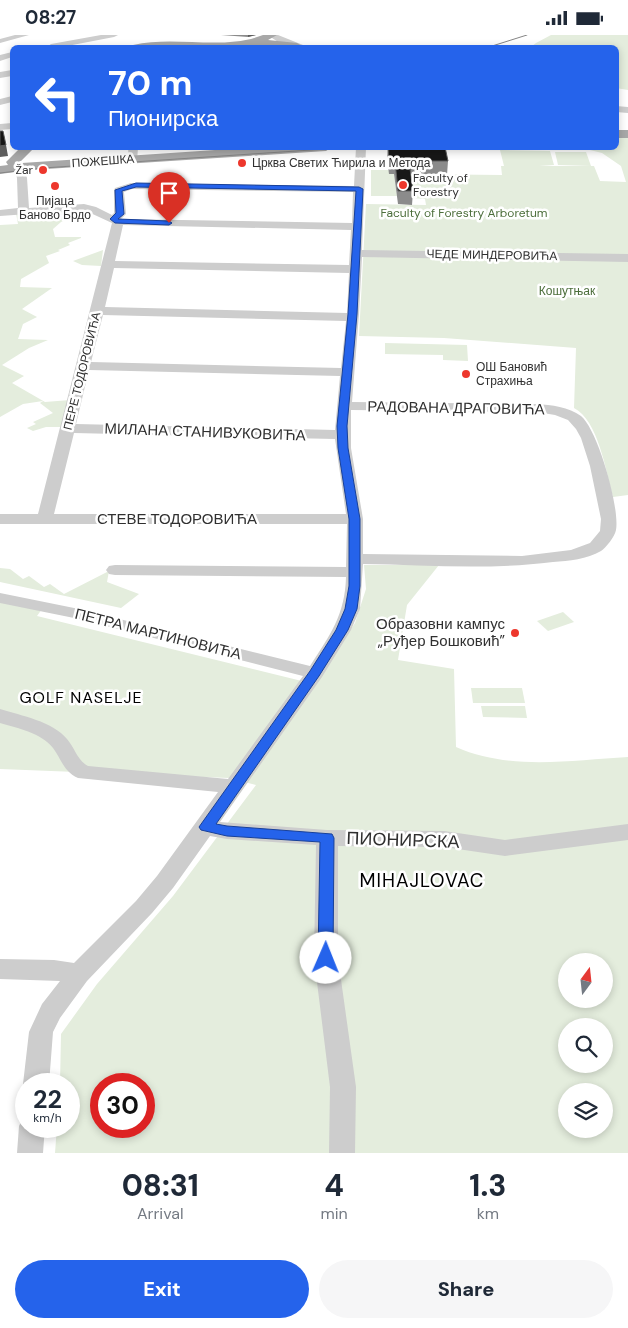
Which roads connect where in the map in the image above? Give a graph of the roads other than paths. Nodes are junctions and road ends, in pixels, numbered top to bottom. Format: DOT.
graph roads {
  1 [pos="25,35"];
  2 [pos="114,35"];
  3 [pos="174,35"];
  4 [pos="272,35"];
  5 [pos="282,35"];
  6 [pos="0,41"];
  7 [pos="244,41"];
  8 [pos="139,44"];
  9 [pos="62,45"];
  10 [pos="233,45"];
  11 [pos="283,45"];
  12 [pos="297,45"];
  13 [pos="299,45"];
  14 [pos="27,150"];
  15 [pos="236,150"];
  16 [pos="361,150"];
  17 [pos="133,154"];
  18 [pos="18,162"];
  19 [pos="0,163"];
  20 [pos="0,170"];
  21 [pos="359,189"];
  22 [pos="24,211"];
  23 [pos="0,213"];
  24 [pos="116,220"];
  25 [pos="356,227"];
  26 [pos="356,253"];
  27 [pos="628,258"];
  28 [pos="108,264"];
  29 [pos="355,269"];
  30 [pos="97,311"];
  31 [pos="352,317"];
  32 [pos="84,365"];
  33 [pos="346,372"];
  34 [pos="343,406"];
  35 [pos="68,428"];
  36 [pos="342,435"];
  37 [pos="0,519"];
  38 [pos="45,519"];
  39 [pos="354,519"];
  40 [pos="355,565"];
  41 [pos="115,570"];
  42 [pos="0,598"];
  43 [pos="315,673"];
  44 [pos="0,716"];
  45 [pos="234,788"];
  46 [pos="206,827"];
  47 [pos="628,832"];
  48 [pos="327,838"];
  49 [pos="0,969"];
  50 [pos="78,974"];
  51 [pos="37,1073"];
  52 [pos="31,1138"];
  53 [pos="30,1153"];
  54 [pos="342,1153"];
  1 -- 6 [label="street"];
  2 -- 9 [label="street"];
  3 -- 7 [label="main road"];
  3 -- 8 [label="main road"];
  4 -- 7 [label="main road"];
  4 -- 12 [label="street"];
  5 -- 13 [label="street"];
  7 -- 10 [label="street"];
  7 -- 11 [label="main road"];
  14 -- 18 [label="main road"];
  15 -- 17 [label="main road, ПОЖЕШКА"];
  16 -- 21 [label="street"];
  17 -- 18 [label="main road, ПОЖЕШКА"];
  18 -- 19 [label="main road"];
  18 -- 20 [label="main road, ПОЖЕШКА"];
  18 -- 22 [label="street"];
  21 -- 24 [label="street, ПЕРЕ ТОДОРОВИЋА"];
  21 -- 25 [label="street"];
  22 -- 23 [label="street"];
  22 -- 24 [label="street"];
  24 -- 25 [label="street"];
  24 -- 28 [label="street, ПЕРЕ ТОДОРОВИЋА"];
  25 -- 26 [label="street"];
  26 -- 27 [label="street, ЧЕДЕ МИНДЕРОВИЋА"];
  26 -- 29 [label="street"];
  28 -- 29 [label="street"];
  28 -- 30 [label="street, ПЕРЕ ТОДОРОВИЋА"];
  29 -- 31 [label="street"];
  30 -- 31 [label="street"];
  30 -- 32 [label="street, ПЕРЕ ТОДОРОВИЋА"];
  31 -- 33 [label="street"];
  32 -- 33 [label="street"];
  32 -- 35 [label="street, ПЕРЕ ТОДОРОВИЋА"];
  33 -- 34 [label="street"];
  34 -- 36 [label="street"];
  34 -- 40 [label="street, РАДОВАНА ДРАГОВИЋА"];
  35 -- 36 [label="street, МИЛАНА СТАНИВУКОВИЋА"];
  35 -- 38 [label="street, ПЕРЕ ТОДОРОВИЋА"];
  36 -- 39 [label="street"];
  37 -- 38 [label="street, СТЕВЕ ТОДОРОВИЋА"];
  38 -- 39 [label="street, СТЕВЕ ТОДОРОВИЋА"];
  39 -- 40 [label="street"];
  40 -- 41 [label="street, РАДОВАНА ДРАГОВИЋА"];
  40 -- 43 [label="street"];
  42 -- 43 [label="street, ПЕТРА МАРТИНОВИЋА"];
  43 -- 45 [label="street"];
  44 -- 45 [label="street"];
  45 -- 46 [label="street"];
  46 -- 48 [label="street, ПИОНИРСКА"];
  46 -- 50 [label="street"];
  47 -- 48 [label="street, ПИОНИРСКА"];
  48 -- 54 [label="street"];
  49 -- 50 [label="street"];
  50 -- 51 [label="street"];
  52 -- 53 [label="street"];
}
